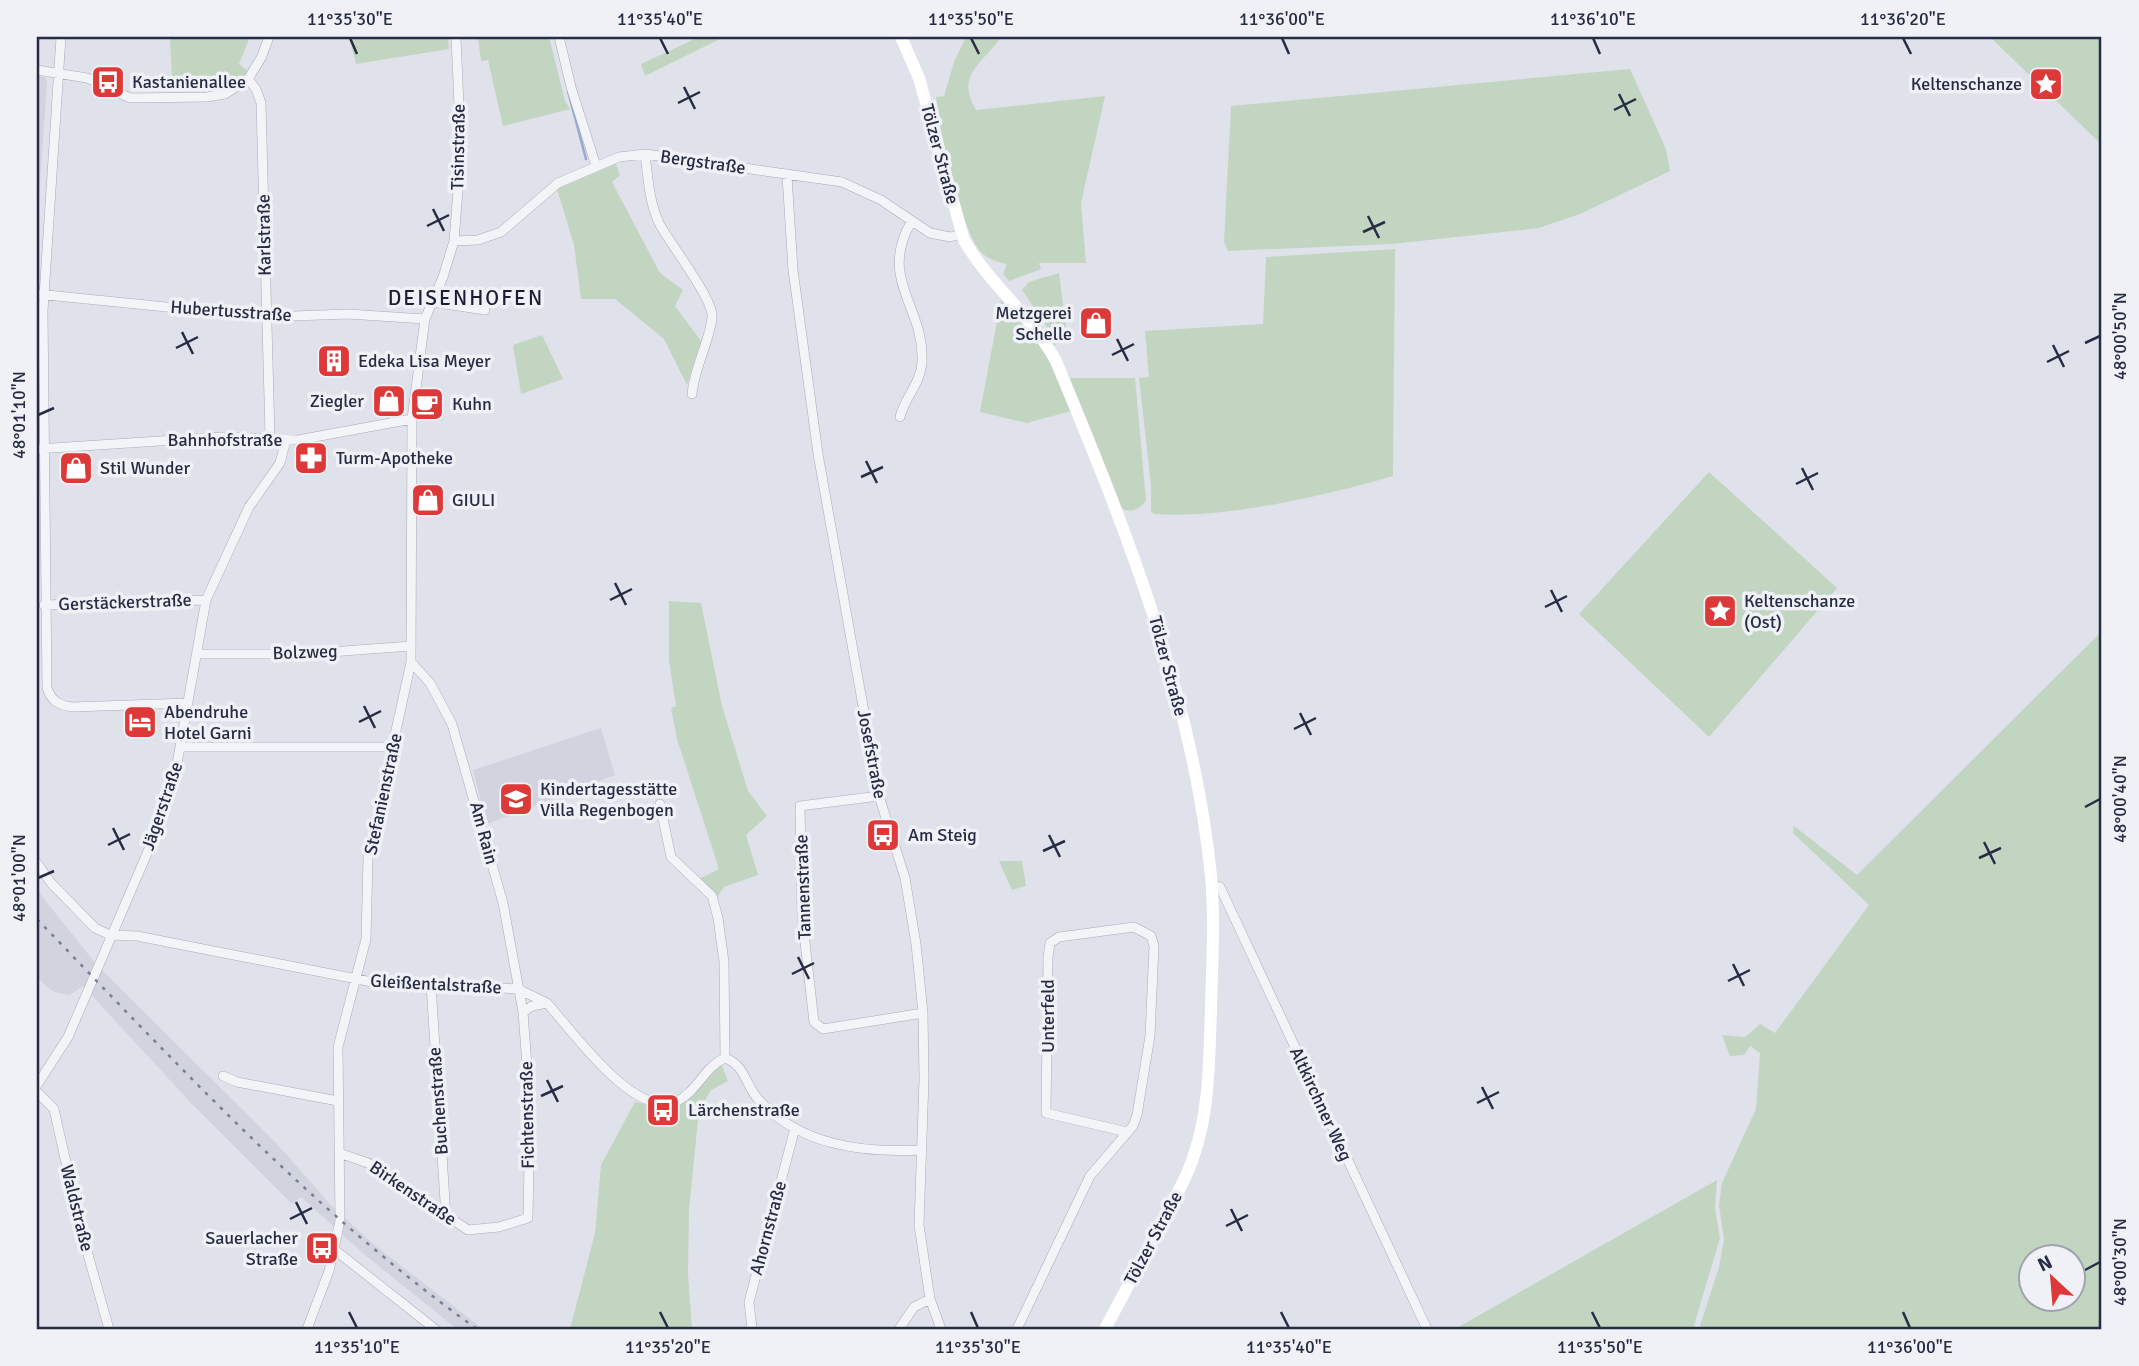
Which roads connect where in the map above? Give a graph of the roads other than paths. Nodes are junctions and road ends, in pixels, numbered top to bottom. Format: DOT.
graph roads {
  1 [pos="61,37"];
  2 [pos="268,37"];
  3 [pos="456,37"];
  4 [pos="559,37"];
  5 [pos="901,37"];
  6 [pos="37,70"];
  7 [pos="56,72"];
  8 [pos="247,79"];
  9 [pos="646,154"];
  10 [pos="596,166"];
  11 [pos="787,176"];
  12 [pos="911,222"];
  13 [pos="962,234"];
  14 [pos="454,241"];
  15 [pos="41,294"];
  16 [pos="432,302"];
  17 [pos="485,310"];
  18 [pos="266,317"];
  19 [pos="425,319"];
  20 [pos="692,394"];
  21 [pos="900,417"];
  22 [pos="412,419"];
  23 [pos="270,436"];
  24 [pos="285,440"];
  25 [pos="40,449"];
  26 [pos="206,600"];
  27 [pos="44,605"];
  28 [pos="41,640"];
  29 [pos="411,646"];
  30 [pos="198,654"];
  31 [pos="411,662"];
  32 [pos="430,683"];
  33 [pos="407,690"];
  34 [pos="188,704"];
  35 [pos="181,747"];
  36 [pos="392,747"];
  37 [pos="879,796"];
  38 [pos="660,804"];
  39 [pos="37,863"];
  40 [pos="1211,885"];
  41 [pos="110,936"];
  42 [pos="356,979"];
  43 [pos="431,985"];
  44 [pos="518,989"];
  45 [pos="547,1003"];
  46 [pos="523,1012"];
  47 [pos="923,1013"];
  48 [pos="725,1058"];
  49 [pos="223,1076"];
  50 [pos="37,1085"];
  51 [pos="37,1093"];
  52 [pos="338,1101"];
  53 [pos="795,1128"];
  54 [pos="1127,1132"];
  55 [pos="922,1150"];
  56 [pos="339,1153"];
  57 [pos="446,1217"];
  58 [pos="528,1218"];
  59 [pos="335,1251"];
  60 [pos="930,1300"];
  61 [pos="109,1329"];
  62 [pos="307,1329"];
  63 [pos="435,1329"];
  64 [pos="752,1329"];
  65 [pos="899,1329"];
  66 [pos="941,1329"];
  67 [pos="1017,1329"];
  68 [pos="1105,1329"];
  69 [pos="1427,1329"];
  1 -- 7 [label="street"];
  2 -- 8 [label="street"];
  3 -- 14 [label="street, Tisinstraße"];
  4 -- 10 [label="street"];
  5 -- 13 [label="main road, Tölzer Straße"];
  6 -- 7 [label="street"];
  7 -- 8 [label="street"];
  7 -- 15 [label="street"];
  8 -- 18 [label="street, Karlstraße"];
  9 -- 10 [label="street, Bergstraße"];
  9 -- 11 [label="street, Bergstraße"];
  9 -- 20 [label="street"];
  10 -- 14 [label="street, Bergstraße"];
  11 -- 12 [label="street, Bergstraße"];
  11 -- 37 [label="street, Josefstraße"];
  12 -- 13 [label="street, Bergstraße"];
  12 -- 21 [label="street"];
  13 -- 40 [label="main road, Tölzer Straße"];
  14 -- 16 [label="street, Tisinstraße"];
  15 -- 18 [label="street, Hubertusstraße"];
  15 -- 25 [label="street"];
  16 -- 17 [label="street"];
  16 -- 19 [label="street, Tisinstraße"];
  18 -- 19 [label="street, Hubertusstraße"];
  18 -- 23 [label="street, Karlstraße"];
  19 -- 22 [label="street, Tisinstraße"];
  22 -- 24 [label="street, Bahnhofstraße"];
  22 -- 29 [label="street, Stefanienstraße"];
  23 -- 24 [label="street, Bahnhofstraße"];
  23 -- 25 [label="street, Bahnhofstraße"];
  24 -- 26 [label="street, Jägerstraße"];
  25 -- 27 [label="street"];
  26 -- 27 [label="street, Gerstäckerstraße"];
  26 -- 30 [label="street, Jägerstraße"];
  27 -- 28 [label="street"];
  28 -- 34 [label="street"];
  29 -- 30 [label="street, Bolzweg"];
  29 -- 31 [label="street, Stefanienstraße"];
  30 -- 34 [label="street, Jägerstraße"];
  31 -- 32 [label="street, Am Rain"];
  31 -- 33 [label="street, Stefanienstraße"];
  32 -- 33 [label="street"];
  32 -- 44 [label="street, Am Rain"];
  33 -- 36 [label="street, Stefanienstraße"];
  34 -- 35 [label="street, Jägerstraße"];
  35 -- 36 [label="street"];
  35 -- 41 [label="street, Jägerstraße"];
  36 -- 42 [label="street, Stefanienstraße"];
  37 -- 47 [label="street, Josefstraße"];
  37 -- 47 [label="street, Tannenstraße"];
  38 -- 48 [label="street"];
  39 -- 41 [label="street"];
  40 -- 68 [label="main road, Tölzer Straße"];
  40 -- 69 [label="street, Altkirchner Weg"];
  41 -- 42 [label="street, Gleißentalstraße"];
  41 -- 50 [label="street, Jägerstraße"];
  42 -- 43 [label="street, Gleißentalstraße"];
  42 -- 52 [label="street, Stefanienstraße"];
  43 -- 44 [label="street, Gleißentalstraße"];
  43 -- 57 [label="street, Buchenstraße"];
  44 -- 45 [label="street, Gleißentalstraße"];
  44 -- 46 [label="street, Fichtenstraße"];
  45 -- 46 [label="street"];
  45 -- 48 [label="street, Gleißentalstraße"];
  46 -- 58 [label="street, Fichtenstraße"];
  47 -- 55 [label="street, Josefstraße"];
  48 -- 53 [label="street"];
  49 -- 52 [label="street"];
  51 -- 61 [label="street, Waldstraße"];
  52 -- 56 [label="street, Stefanienstraße"];
  53 -- 55 [label="street"];
  53 -- 64 [label="street, Ahornstraße"];
  54 -- 54 [label="street, Unterfeld"];
  54 -- 67 [label="street"];
  55 -- 60 [label="street, Josefstraße"];
  56 -- 57 [label="street, Birkenstraße"];
  56 -- 59 [label="street, Stefanienstraße"];
  57 -- 58 [label="street, Birkenstraße"];
  59 -- 62 [label="street, Stefanienstraße"];
  59 -- 63 [label="street"];
  60 -- 65 [label="street"];
  60 -- 66 [label="street, Josefstraße"];
}
